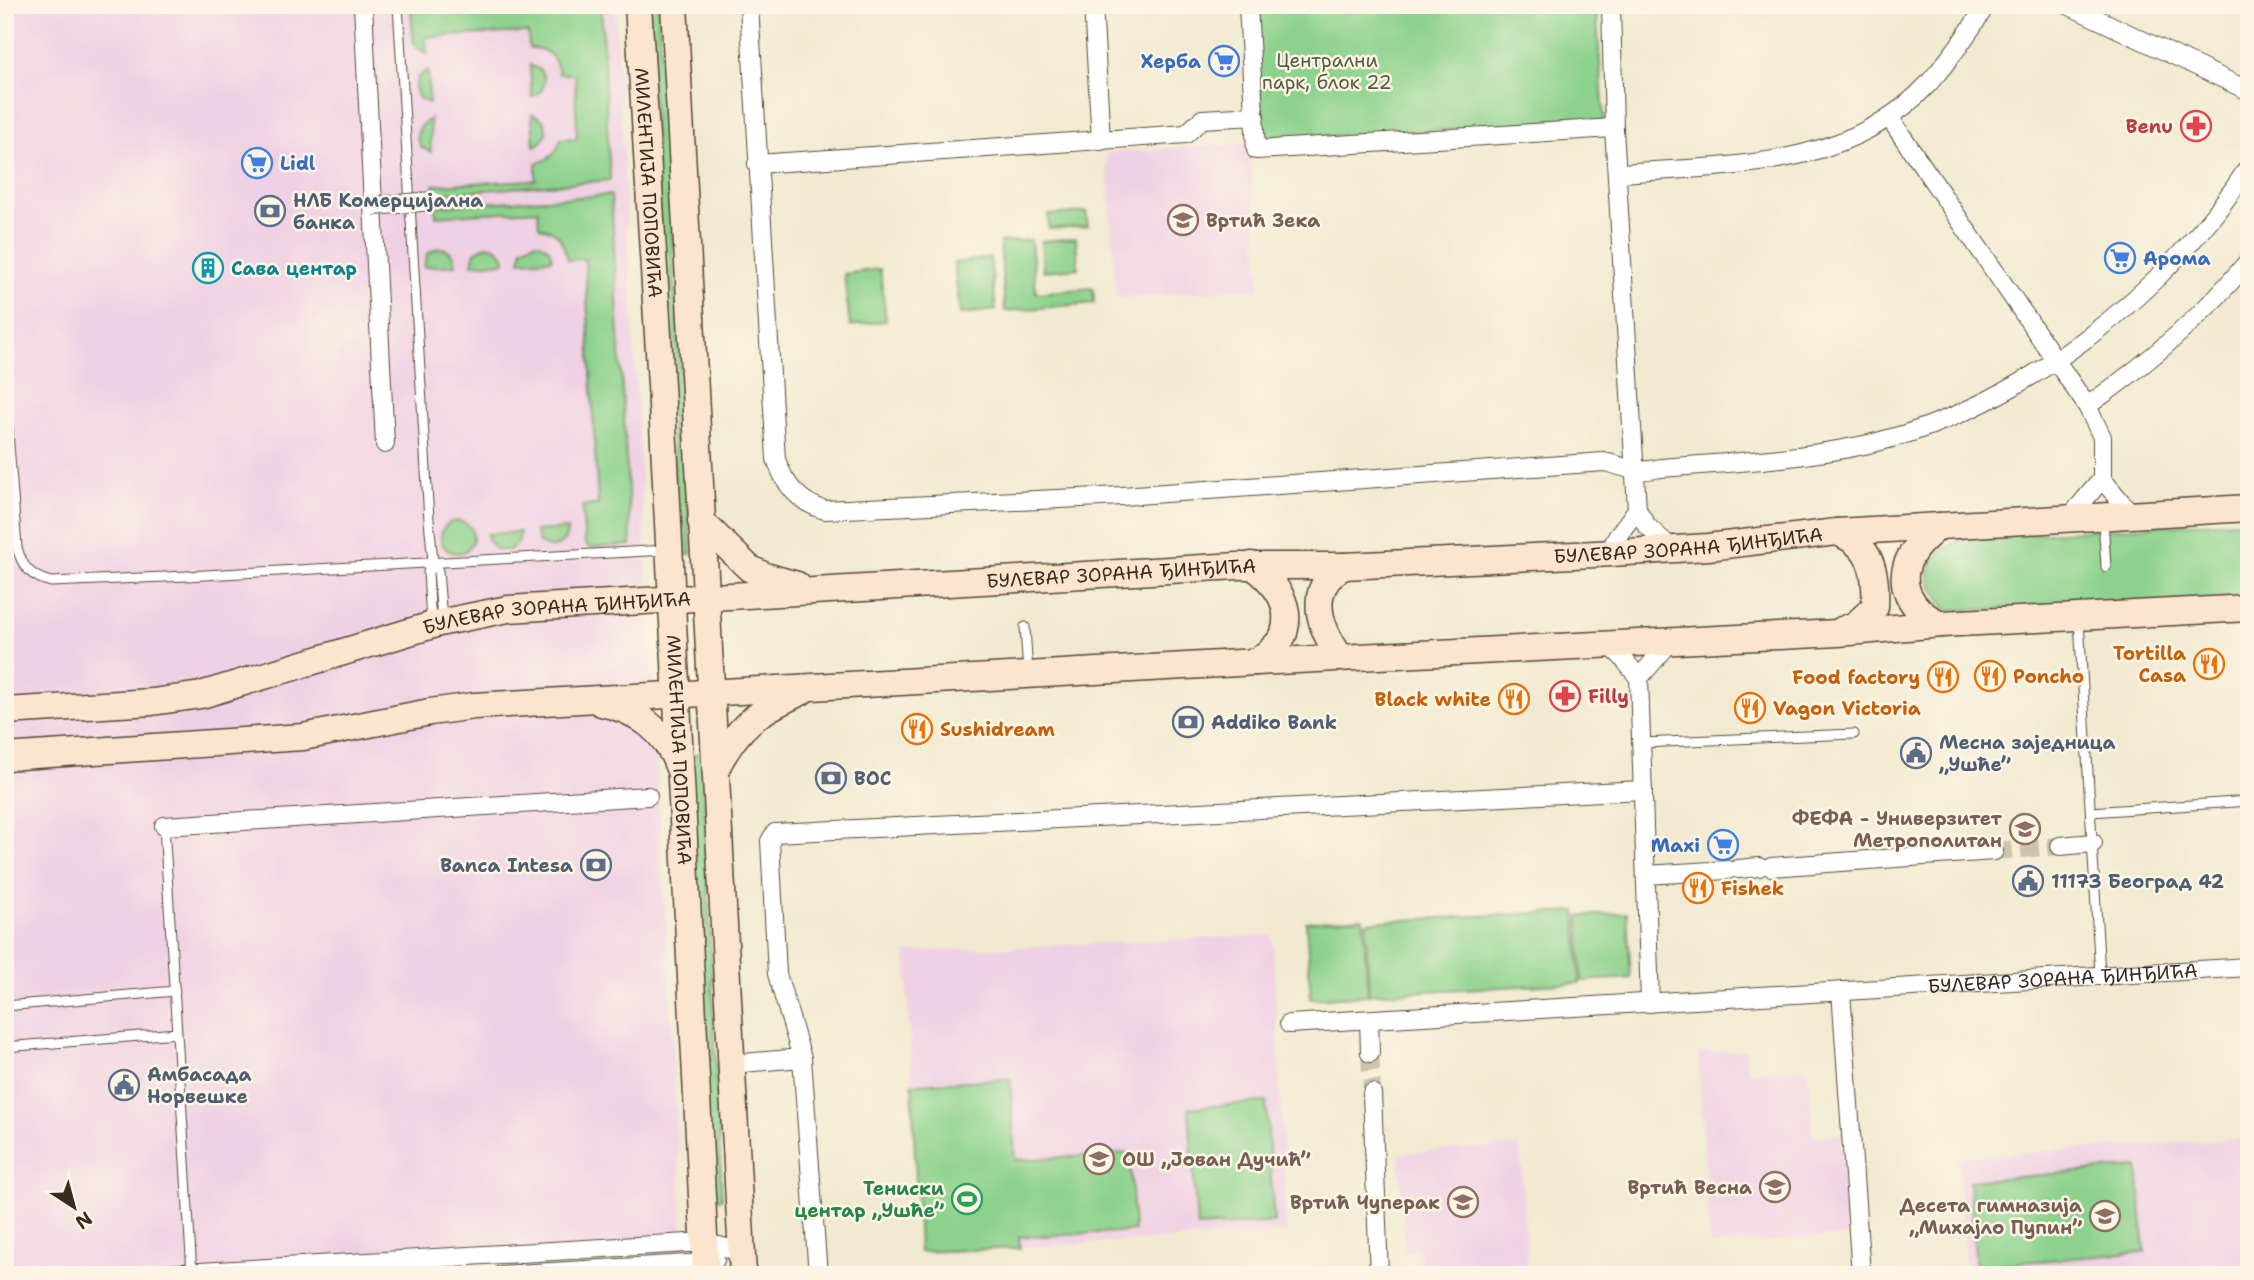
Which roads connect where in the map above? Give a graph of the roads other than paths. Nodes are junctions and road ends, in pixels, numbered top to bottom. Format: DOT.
graph roads {
  1 [pos="363,5"];
  2 [pos="398,5"];
  3 [pos="638,5"];
  4 [pos="674,5"];
  5 [pos="749,5"];
  6 [pos="1094,5"];
  7 [pos="1248,5"];
  8 [pos="1611,5"];
  9 [pos="1986,5"];
  10 [pos="2068,5"];
  11 [pos="2249,91"];
  12 [pos="1255,116"];
  13 [pos="1889,117"];
  14 [pos="1614,128"];
  15 [pos="1101,141"];
  16 [pos="757,164"];
  17 [pos="2249,166"];
  18 [pos="1617,173"];
  19 [pos="432,201"];
  20 [pos="374,206"];
  21 [pos="2249,260"];
  22 [pos="2055,359"];
  23 [pos="5,393"];
  24 [pos="2087,405"];
  25 [pos="385,444"];
  26 [pos="1635,471"];
  27 [pos="2102,480"];
  28 [pos="2249,508"];
  29 [pos="1637,509"];
  30 [pos="2132,515"];
  31 [pos="2103,517"];
  32 [pos="2069,519"];
  33 [pos="701,521"];
  34 [pos="1939,526"];
  35 [pos="1837,532"];
  36 [pos="1671,548"];
  37 [pos="670,550"];
  38 [pos="1610,553"];
  39 [pos="433,562"];
  40 [pos="1252,565"];
  41 [pos="1344,566"];
  42 [pos="2106,567"];
  43 [pos="816,590"];
  44 [pos="705,597"];
  45 [pos="672,599"];
  46 [pos="2249,608"];
  47 [pos="2078,617"];
  48 [pos="436,624"];
  49 [pos="1941,624"];
  50 [pos="1025,627"];
  51 [pos="1838,633"];
  52 [pos="1671,641"];
  53 [pos="1608,645"];
  54 [pos="1341,658"];
  55 [pos="1256,662"];
  56 [pos="1028,674"];
  57 [pos="1639,678"];
  58 [pos="815,686"];
  59 [pos="712,692"];
  60 [pos="677,694"];
  61 [pos="573,700"];
  62 [pos="5,711"];
  63 [pos="1854,734"];
  64 [pos="1641,743"];
  65 [pos="5,757"];
  66 [pos="716,768"];
  67 [pos="681,775"];
  68 [pos="1643,790"];
  69 [pos="648,796"];
  70 [pos="2249,801"];
  71 [pos="2091,811"];
  72 [pos="164,826"];
  73 [pos="2093,844"];
  74 [pos="2060,846"];
  75 [pos="1994,851"];
  76 [pos="1646,875"];
  77 [pos="2249,967"];
  78 [pos="2100,975"];
  79 [pos="174,991"];
  80 [pos="1841,991"];
  81 [pos="1650,1003"];
  82 [pos="5,1006"];
  83 [pos="1369,1020"];
  84 [pos="1289,1024"];
  85 [pos="177,1033"];
  86 [pos="5,1047"];
  87 [pos="1370,1053"];
  88 [pos="802,1058"];
  89 [pos="731,1064"];
  90 [pos="1372,1093"];
  91 [pos="705,1260"];
  92 [pos="742,1263"];
  93 [pos="192,1273"];
  94 [pos="149,1275"];
  95 [pos="501,1275"];
  96 [pos="818,1275"];
  97 [pos="1380,1275"];
  98 [pos="1861,1275"];
  1 -- 20 [label="street"];
  2 -- 39 [label="lane"];
  3 -- 37 [label="street, МИЛЕНТИЈА ПОПОВИЋА"];
  4 -- 33 [label="street, МИЛЕНТИЈА ПОПОВИЋА"];
  5 -- 16 [label="street"];
  6 -- 15 [label="street"];
  7 -- 12 [label="street"];
  8 -- 14 [label="street"];
  9 -- 13 [label="street"];
  10 -- 11 [label="street"];
  12 -- 14 [label="street"];
  12 -- 15 [label="street"];
  13 -- 18 [label="street"];
  13 -- 22 [label="street"];
  14 -- 18 [label="street"];
  15 -- 16 [label="street"];
  16 -- 26 [label="street"];
  17 -- 22 [label="street"];
  18 -- 26 [label="street"];
  19 -- 20 [label="street, bridge"];
  20 -- 25 [label="street"];
  21 -- 24 [label="street"];
  22 -- 24 [label="street"];
  22 -- 26 [label="street"];
  23 -- 39 [label="lane"];
  24 -- 27 [label="street"];
  26 -- 29 [label="street"];
  27 -- 30 [label="street"];
  27 -- 32 [label="street"];
  28 -- 30 [label="street, БУЛЕВАР ЗОРАНА ЂИНЂИЋА"];
  29 -- 36 [label="street"];
  29 -- 38 [label="street"];
  30 -- 31 [label="street, БУЛЕВАР ЗОРАНА ЂИНЂИЋА"];
  31 -- 32 [label="street, БУЛЕВАР ЗОРАНА ЂИНЂИЋА"];
  31 -- 42 [label="lane"];
  32 -- 34 [label="street, БУЛЕВАР ЗОРАНА ЂИНЂИЋА"];
  33 -- 43 [label="street"];
  33 -- 44 [label="street, МИЛЕНТИЈА ПОПОВИЋА"];
  34 -- 35 [label="street, БУЛЕВАР ЗОРАНА ЂИНЂИЋА"];
  34 -- 49 [label="street"];
  35 -- 36 [label="street, БУЛЕВАР ЗОРАНА ЂИНЂИЋА"];
  35 -- 51 [label="street"];
  36 -- 38 [label="street, БУЛЕВАР ЗОРАНА ЂИНЂИЋА"];
  37 -- 39 [label="lane"];
  37 -- 45 [label="street, МИЛЕНТИЈА ПОПОВИЋА"];
  38 -- 41 [label="street, БУЛЕВАР ЗОРАНА ЂИНЂИЋА"];
  39 -- 48 [label="lane"];
  40 -- 41 [label="street, БУЛЕВАР ЗОРАНА ЂИНЂИЋА"];
  40 -- 43 [label="street, БУЛЕВАР ЗОРАНА ЂИНЂИЋА"];
  40 -- 55 [label="street"];
  41 -- 54 [label="street"];
  43 -- 44 [label="street, БУЛЕВАР ЗОРАНА ЂИНЂИЋА"];
  44 -- 45 [label="street, БУЛЕВАР ЗОРАНА ЂИНЂИЋА"];
  44 -- 59 [label="street, МИЛЕНТИЈА ПОПОВИЋА"];
  45 -- 48 [label="street, БУЛЕВАР ЗОРАНА ЂИНЂИЋА"];
  45 -- 60 [label="street, МИЛЕНТИЈА ПОПОВИЋА"];
  46 -- 47 [label="street"];
  47 -- 49 [label="street"];
  47 -- 71 [label="lane"];
  48 -- 62 [label="street, БУЛЕВАР ЗОРАНА ЂИНЂИЋА"];
  49 -- 51 [label="street"];
  50 -- 56 [label="lane"];
  51 -- 52 [label="street"];
  52 -- 53 [label="street"];
  52 -- 57 [label="street"];
  53 -- 54 [label="street"];
  53 -- 57 [label="street"];
  54 -- 55 [label="street"];
  55 -- 56 [label="street"];
  56 -- 58 [label="street"];
  57 -- 64 [label="street"];
  58 -- 59 [label="street"];
  58 -- 66 [label="street"];
  59 -- 60 [label="street"];
  59 -- 66 [label="street, МИЛЕНТИЈА ПОПОВИЋА"];
  60 -- 61 [label="street"];
  60 -- 67 [label="street, МИЛЕНТИЈА ПОПОВИЋА"];
  61 -- 65 [label="street"];
  61 -- 67 [label="street"];
  63 -- 64 [label="lane"];
  64 -- 68 [label="street"];
  66 -- 89 [label="street, МИЛЕНТИЈА ПОПОВИЋА"];
  67 -- 91 [label="street, МИЛЕНТИЈА ПОПОВИЋА"];
  68 -- 76 [label="street"];
  68 -- 88 [label="street"];
  69 -- 72 [label="street"];
  70 -- 71 [label="lane"];
  71 -- 73 [label="lane"];
  72 -- 79 [label="lane"];
  73 -- 74 [label="street"];
  73 -- 78 [label="lane"];
  75 -- 76 [label="street"];
  76 -- 81 [label="street"];
  77 -- 78 [label="street, БУЛЕВАР ЗОРАНА ЂИНЂИЋА"];
  78 -- 80 [label="street, БУЛЕВАР ЗОРАНА ЂИНЂИЋА"];
  79 -- 82 [label="lane"];
  79 -- 85 [label="lane"];
  80 -- 81 [label="street, БУЛЕВАР ЗОРАНА ЂИНЂИЋА"];
  80 -- 98 [label="street"];
  81 -- 83 [label="street, БУЛЕВАР ЗОРАНА ЂИНЂИЋА"];
  83 -- 84 [label="street, БУЛЕВАР ЗОРАНА ЂИНЂИЋА"];
  83 -- 87 [label="street"];
  85 -- 86 [label="lane"];
  85 -- 93 [label="lane"];
  88 -- 89 [label="street"];
  88 -- 96 [label="street"];
  89 -- 92 [label="street, МИЛЕНТИЈА ПОПОВИЋА"];
  90 -- 97 [label="street"];
  91 -- 92 [label="street, МИЛЕНТИЈА ПОПОВИЋА"];
  91 -- 93 [label="street, МИЛЕНТИЈА ПОПОВИЋА"];
  91 -- 95 [label="street, МИЛЕНТИЈА ПОПОВИЋА"];
  93 -- 94 [label="street, МИЛЕНТИЈА ПОПОВИЋА"];
}
